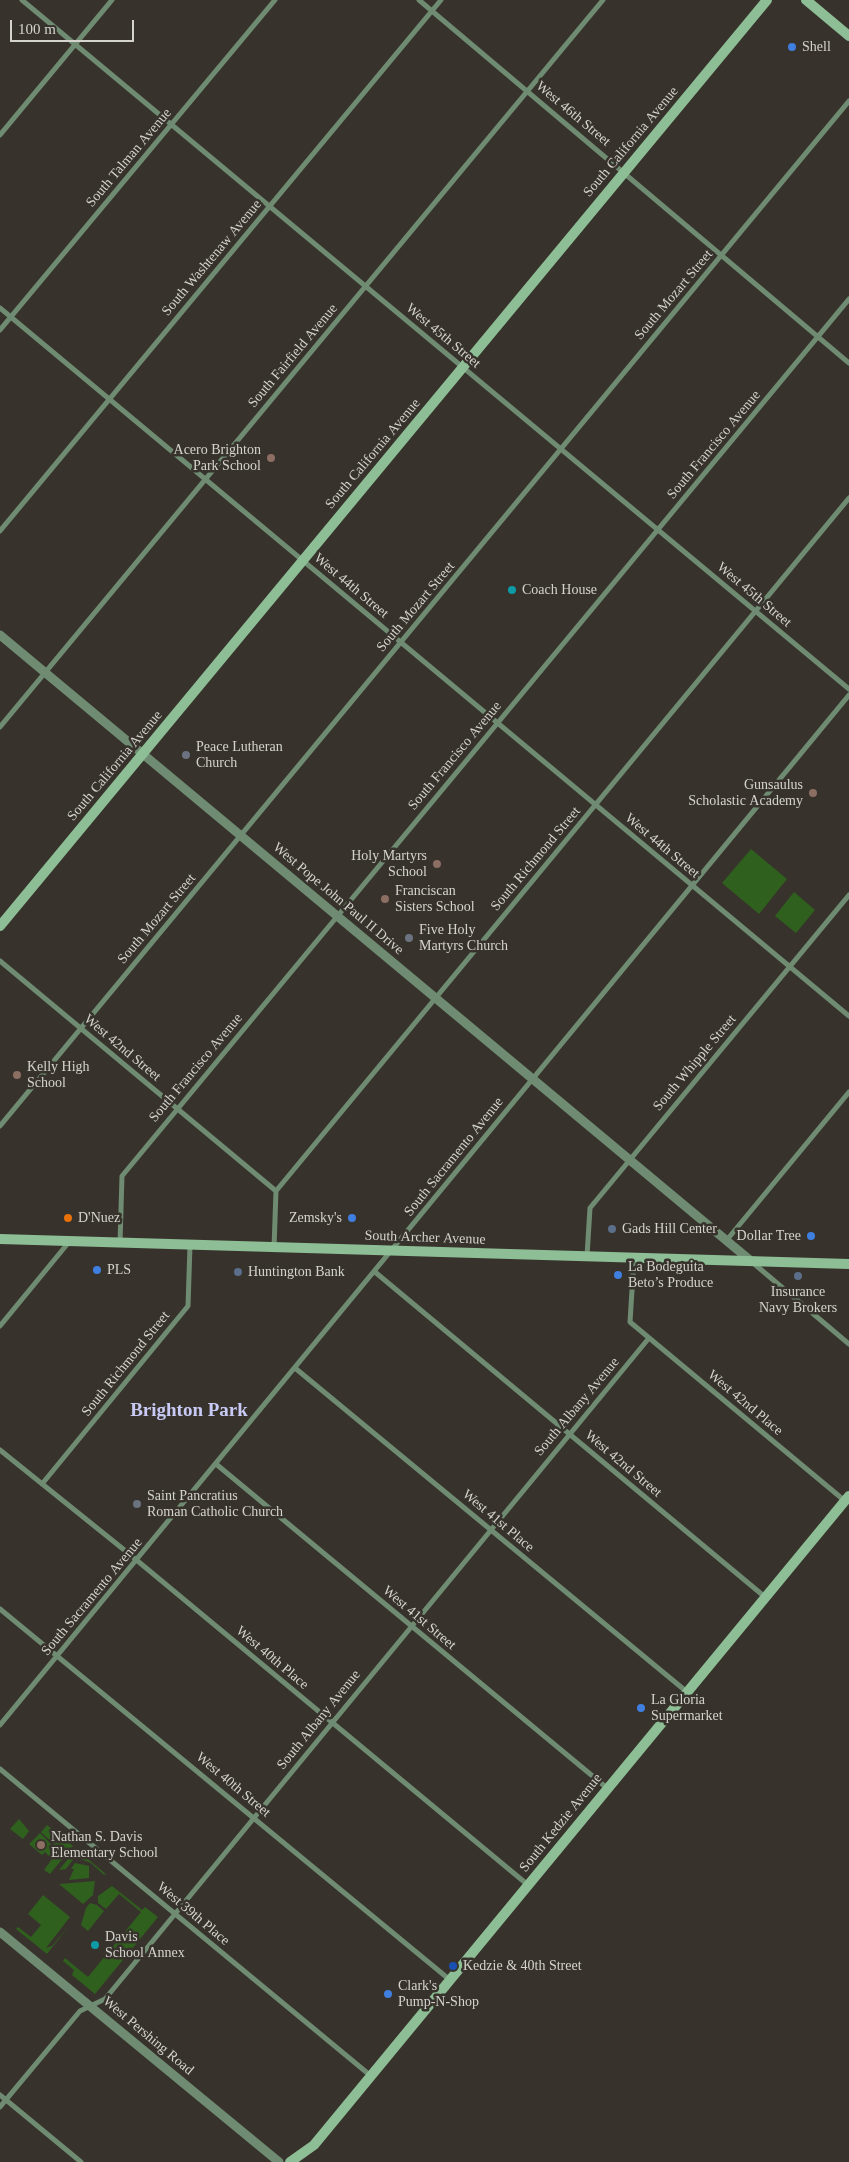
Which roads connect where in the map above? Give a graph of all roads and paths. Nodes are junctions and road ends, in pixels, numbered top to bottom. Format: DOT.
graph roads {
  1 [pos="22,0"];
  2 [pos="112,0"];
  3 [pos="275,0"];
  4 [pos="419,0"];
  5 [pos="441,0"];
  6 [pos="603,0"];
  7 [pos="767,0"];
  8 [pos="806,0"];
  9 [pos="432,11"];
  10 [pos="849,36"];
  11 [pos="75,44"];
  12 [pos="528,91"];
  13 [pos="849,101"];
  14 [pos="172,125"];
  15 [pos="0,134"];
  16 [pos="624,173"];
  17 [pos="270,206"];
  18 [pos="721,256"];
  19 [pos="366,286"];
  20 [pos="849,299"];
  21 [pos="0,308"];
  22 [pos="11,317"];
  23 [pos="0,330"];
  24 [pos="818,337"];
  25 [pos="849,362"];
  26 [pos="463,367"];
  27 [pos="110,399"];
  28 [pos="561,449"];
  29 [pos="206,479"];
  30 [pos="849,498"];
  31 [pos="0,530"];
  32 [pos="658,530"];
  33 [pos="303,561"];
  34 [pos="756,611"];
  35 [pos="0,635"];
  36 [pos="401,642"];
  37 [pos="45,673"];
  38 [pos="849,688"];
  39 [pos="849,695"];
  40 [pos="497,723"];
  41 [pos="0,727"];
  42 [pos="142,754"];
  43 [pos="595,805"];
  44 [pos="241,836"];
  45 [pos="692,885"];
  46 [pos="849,895"];
  47 [pos="337,916"];
  48 [pos="0,926"];
  49 [pos="0,961"];
  50 [pos="790,967"];
  51 [pos="435,998"];
  52 [pos="849,1016"];
  53 [pos="81,1029"];
  54 [pos="532,1079"];
  55 [pos="849,1092"];
  56 [pos="177,1108"];
  57 [pos="0,1126"];
  58 [pos="630,1160"];
  59 [pos="276,1191"];
  60 [pos="0,1239"];
  61 [pos="726,1241"];
  62 [pos="69,1242"];
  63 [pos="120,1243"];
  64 [pos="190,1245"];
  65 [pos="274,1248"];
  66 [pos="393,1250"];
  67 [pos="587,1257"];
  68 [pos="634,1258"];
  69 [pos="751,1262"];
  70 [pos="849,1264"];
  71 [pos="375,1272"];
  72 [pos="0,1326"];
  73 [pos="649,1338"];
  74 [pos="849,1344"];
  75 [pos="295,1368"];
  76 [pos="569,1434"];
  77 [pos="0,1450"];
  78 [pos="216,1464"];
  79 [pos="42,1484"];
  80 [pos="847,1498"];
  81 [pos="491,1530"];
  82 [pos="136,1560"];
  83 [pos="765,1597"];
  84 [pos="0,1609"];
  85 [pos="411,1626"];
  86 [pos="58,1655"];
  87 [pos="687,1692"];
  88 [pos="332,1723"];
  89 [pos="0,1725"];
  90 [pos="0,1769"];
  91 [pos="607,1788"];
  92 [pos="254,1817"];
  93 [pos="528,1885"];
  94 [pos="175,1914"];
  95 [pos="0,1932"];
  96 [pos="450,1980"];
  97 [pos="90,2006"];
  98 [pos="371,2076"];
  99 [pos="0,2095"];
  100 [pos="6,2100"];
  101 [pos="0,2108"];
  102 [pos="81,2162"];
  103 [pos="279,2162"];
  104 [pos="290,2162"];
  1 -- 11 [label="street, West 45th Street"];
  2 -- 11 [label="street"];
  3 -- 14 [label="street, South Talman Avenue"];
  4 -- 9 [label="street, West 46th Street"];
  5 -- 9 [label="street, South Washtenaw Avenue"];
  6 -- 12 [label="street, South Fairfield Avenue"];
  7 -- 16 [label="main road, South California Avenue"];
  8 -- 10 [label="main road"];
  9 -- 12 [label="street, West 46th Street"];
  9 -- 17 [label="street, South Washtenaw Avenue"];
  11 -- 14 [label="street, West 45th Street"];
  11 -- 15 [label="street"];
  12 -- 16 [label="street, West 46th Street"];
  12 -- 19 [label="street, South Fairfield Avenue"];
  13 -- 18 [label="street, South Mozart Street"];
  14 -- 17 [label="street, West 45th Street"];
  14 -- 22 [label="street, South Talman Avenue"];
  16 -- 18 [label="street, West 46th Street"];
  16 -- 26 [label="main road, South California Avenue"];
  17 -- 19 [label="street, West 45th Street"];
  17 -- 27 [label="street, South Washtenaw Avenue"];
  18 -- 24 [label="street, West 46th Street"];
  18 -- 28 [label="street, South Mozart Street"];
  19 -- 26 [label="street, West 45th Street"];
  19 -- 29 [label="street, South Fairfield Avenue"];
  20 -- 24 [label="street, South Francisco Avenue"];
  21 -- 22 [label="street, West 44th Street"];
  22 -- 23 [label="street, South Talman Avenue"];
  22 -- 27 [label="street, West 44th Street"];
  24 -- 25 [label="street, West 46th Street"];
  24 -- 32 [label="street, South Francisco Avenue"];
  26 -- 28 [label="street, West 45th Street"];
  26 -- 33 [label="main road, South California Avenue"];
  27 -- 29 [label="street, West 44th Street"];
  27 -- 31 [label="street, South Washtenaw Avenue"];
  28 -- 32 [label="street, West 45th Street"];
  28 -- 36 [label="street, South Mozart Street"];
  29 -- 33 [label="street, West 44th Street"];
  29 -- 37 [label="street, South Fairfield Avenue"];
  30 -- 34 [label="street, South Richmond Street"];
  32 -- 34 [label="street, West 45th Street"];
  32 -- 40 [label="street, South Francisco Avenue"];
  33 -- 36 [label="street, West 44th Street"];
  33 -- 42 [label="main road, South California Avenue"];
  34 -- 38 [label="street, West 45th Street"];
  34 -- 43 [label="street, South Richmond Street"];
  35 -- 37 [label="street, West Pope John Paul II Drive"];
  36 -- 40 [label="street, West 44th Street"];
  36 -- 44 [label="street, South Mozart Street"];
  37 -- 41 [label="street, South Fairfield Avenue"];
  37 -- 42 [label="street, West Pope John Paul II Drive"];
  39 -- 45 [label="street, South Sacramento Avenue"];
  40 -- 43 [label="street, West 44th Street"];
  40 -- 47 [label="street, South Francisco Avenue"];
  42 -- 44 [label="street, West Pope John Paul II Drive"];
  42 -- 48 [label="main road, South California Avenue"];
  43 -- 45 [label="street, West 44th Street"];
  43 -- 51 [label="street, South Richmond Street"];
  44 -- 47 [label="street, West Pope John Paul II Drive"];
  44 -- 53 [label="street, South Mozart Street"];
  45 -- 50 [label="street, West 44th Street"];
  45 -- 54 [label="street, South Sacramento Avenue"];
  46 -- 50 [label="street, South Whipple Street"];
  47 -- 51 [label="street, West Pope John Paul II Drive"];
  47 -- 56 [label="street, South Francisco Avenue"];
  49 -- 53 [label="street, West 42nd Street"];
  50 -- 52 [label="street, West 44th Street"];
  50 -- 58 [label="street, South Whipple Street"];
  51 -- 54 [label="street, West Pope John Paul II Drive"];
  51 -- 59 [label="street, South Richmond Street"];
  53 -- 56 [label="street, West 42nd Street"];
  53 -- 57 [label="street, South Mozart Street"];
  54 -- 58 [label="street, West Pope John Paul II Drive"];
  54 -- 66 [label="street, South Sacramento Avenue"];
  55 -- 61 [label="street"];
  56 -- 59 [label="street, West 42nd Street"];
  56 -- 63 [label="street, South Francisco Avenue"];
  58 -- 61 [label="street, West Pope John Paul II Drive"];
  58 -- 67 [label="street, South Whipple Street"];
  59 -- 65 [label="street"];
  60 -- 62 [label="main road, South Archer Avenue"];
  61 -- 69 [label="street, West Pope John Paul II Drive"];
  62 -- 63 [label="main road, South Archer Avenue"];
  62 -- 72 [label="street"];
  63 -- 64 [label="main road, South Archer Avenue"];
  64 -- 65 [label="main road, South Archer Avenue"];
  64 -- 79 [label="street, South Richmond Street"];
  65 -- 66 [label="main road, South Archer Avenue"];
  66 -- 67 [label="main road, South Archer Avenue"];
  66 -- 71 [label="street, South Sacramento Avenue"];
  67 -- 68 [label="main road, South Archer Avenue"];
  68 -- 69 [label="main road, South Archer Avenue"];
  68 -- 73 [label="street, West 42nd Place"];
  69 -- 70 [label="main road, South Archer Avenue"];
  69 -- 74 [label="street"];
  71 -- 75 [label="street, South Sacramento Avenue"];
  71 -- 76 [label="street, West 42nd Street"];
  73 -- 76 [label="street, South Albany Avenue"];
  73 -- 80 [label="street, West 42nd Place"];
  75 -- 78 [label="street, South Sacramento Avenue"];
  75 -- 81 [label="street, West 41st Place"];
  76 -- 81 [label="street, South Albany Avenue"];
  76 -- 83 [label="street, West 42nd Street"];
  77 -- 79 [label="street, West 40th Place"];
  78 -- 82 [label="street, South Sacramento Avenue"];
  78 -- 85 [label="street, West 41st Street"];
  79 -- 82 [label="street, West 40th Place"];
  80 -- 83 [label="main road, South Kedzie Avenue"];
  81 -- 85 [label="street, South Albany Avenue"];
  81 -- 87 [label="street, West 41st Place"];
  82 -- 86 [label="street, South Sacramento Avenue"];
  82 -- 88 [label="street, West 40th Place"];
  83 -- 87 [label="main road, South Kedzie Avenue"];
  84 -- 86 [label="street, West 40th Street"];
  85 -- 88 [label="street, South Albany Avenue"];
  85 -- 91 [label="street, West 41st Street"];
  86 -- 89 [label="street, South Sacramento Avenue"];
  86 -- 92 [label="street, West 40th Street"];
  87 -- 91 [label="main road, South Kedzie Avenue"];
  88 -- 92 [label="street, South Albany Avenue"];
  88 -- 93 [label="street, West 40th Place"];
  90 -- 94 [label="street, West 39th Place"];
  91 -- 93 [label="main road, South Kedzie Avenue"];
  92 -- 94 [label="street, South Albany Avenue"];
  92 -- 96 [label="street, West 40th Street"];
  93 -- 96 [label="main road, South Kedzie Avenue"];
  94 -- 97 [label="street, South Albany Avenue"];
  94 -- 98 [label="street, West 39th Place"];
  95 -- 97 [label="street, West Pershing Road"];
  96 -- 98 [label="main road, South Kedzie Avenue"];
  97 -- 100 [label="street, South Albany Avenue"];
  97 -- 103 [label="street, West Pershing Road"];
  98 -- 104 [label="main road, South Kedzie Avenue"];
  99 -- 100 [label="street"];
  100 -- 101 [label="street, South Albany Avenue"];
  100 -- 102 [label="street"];
}
